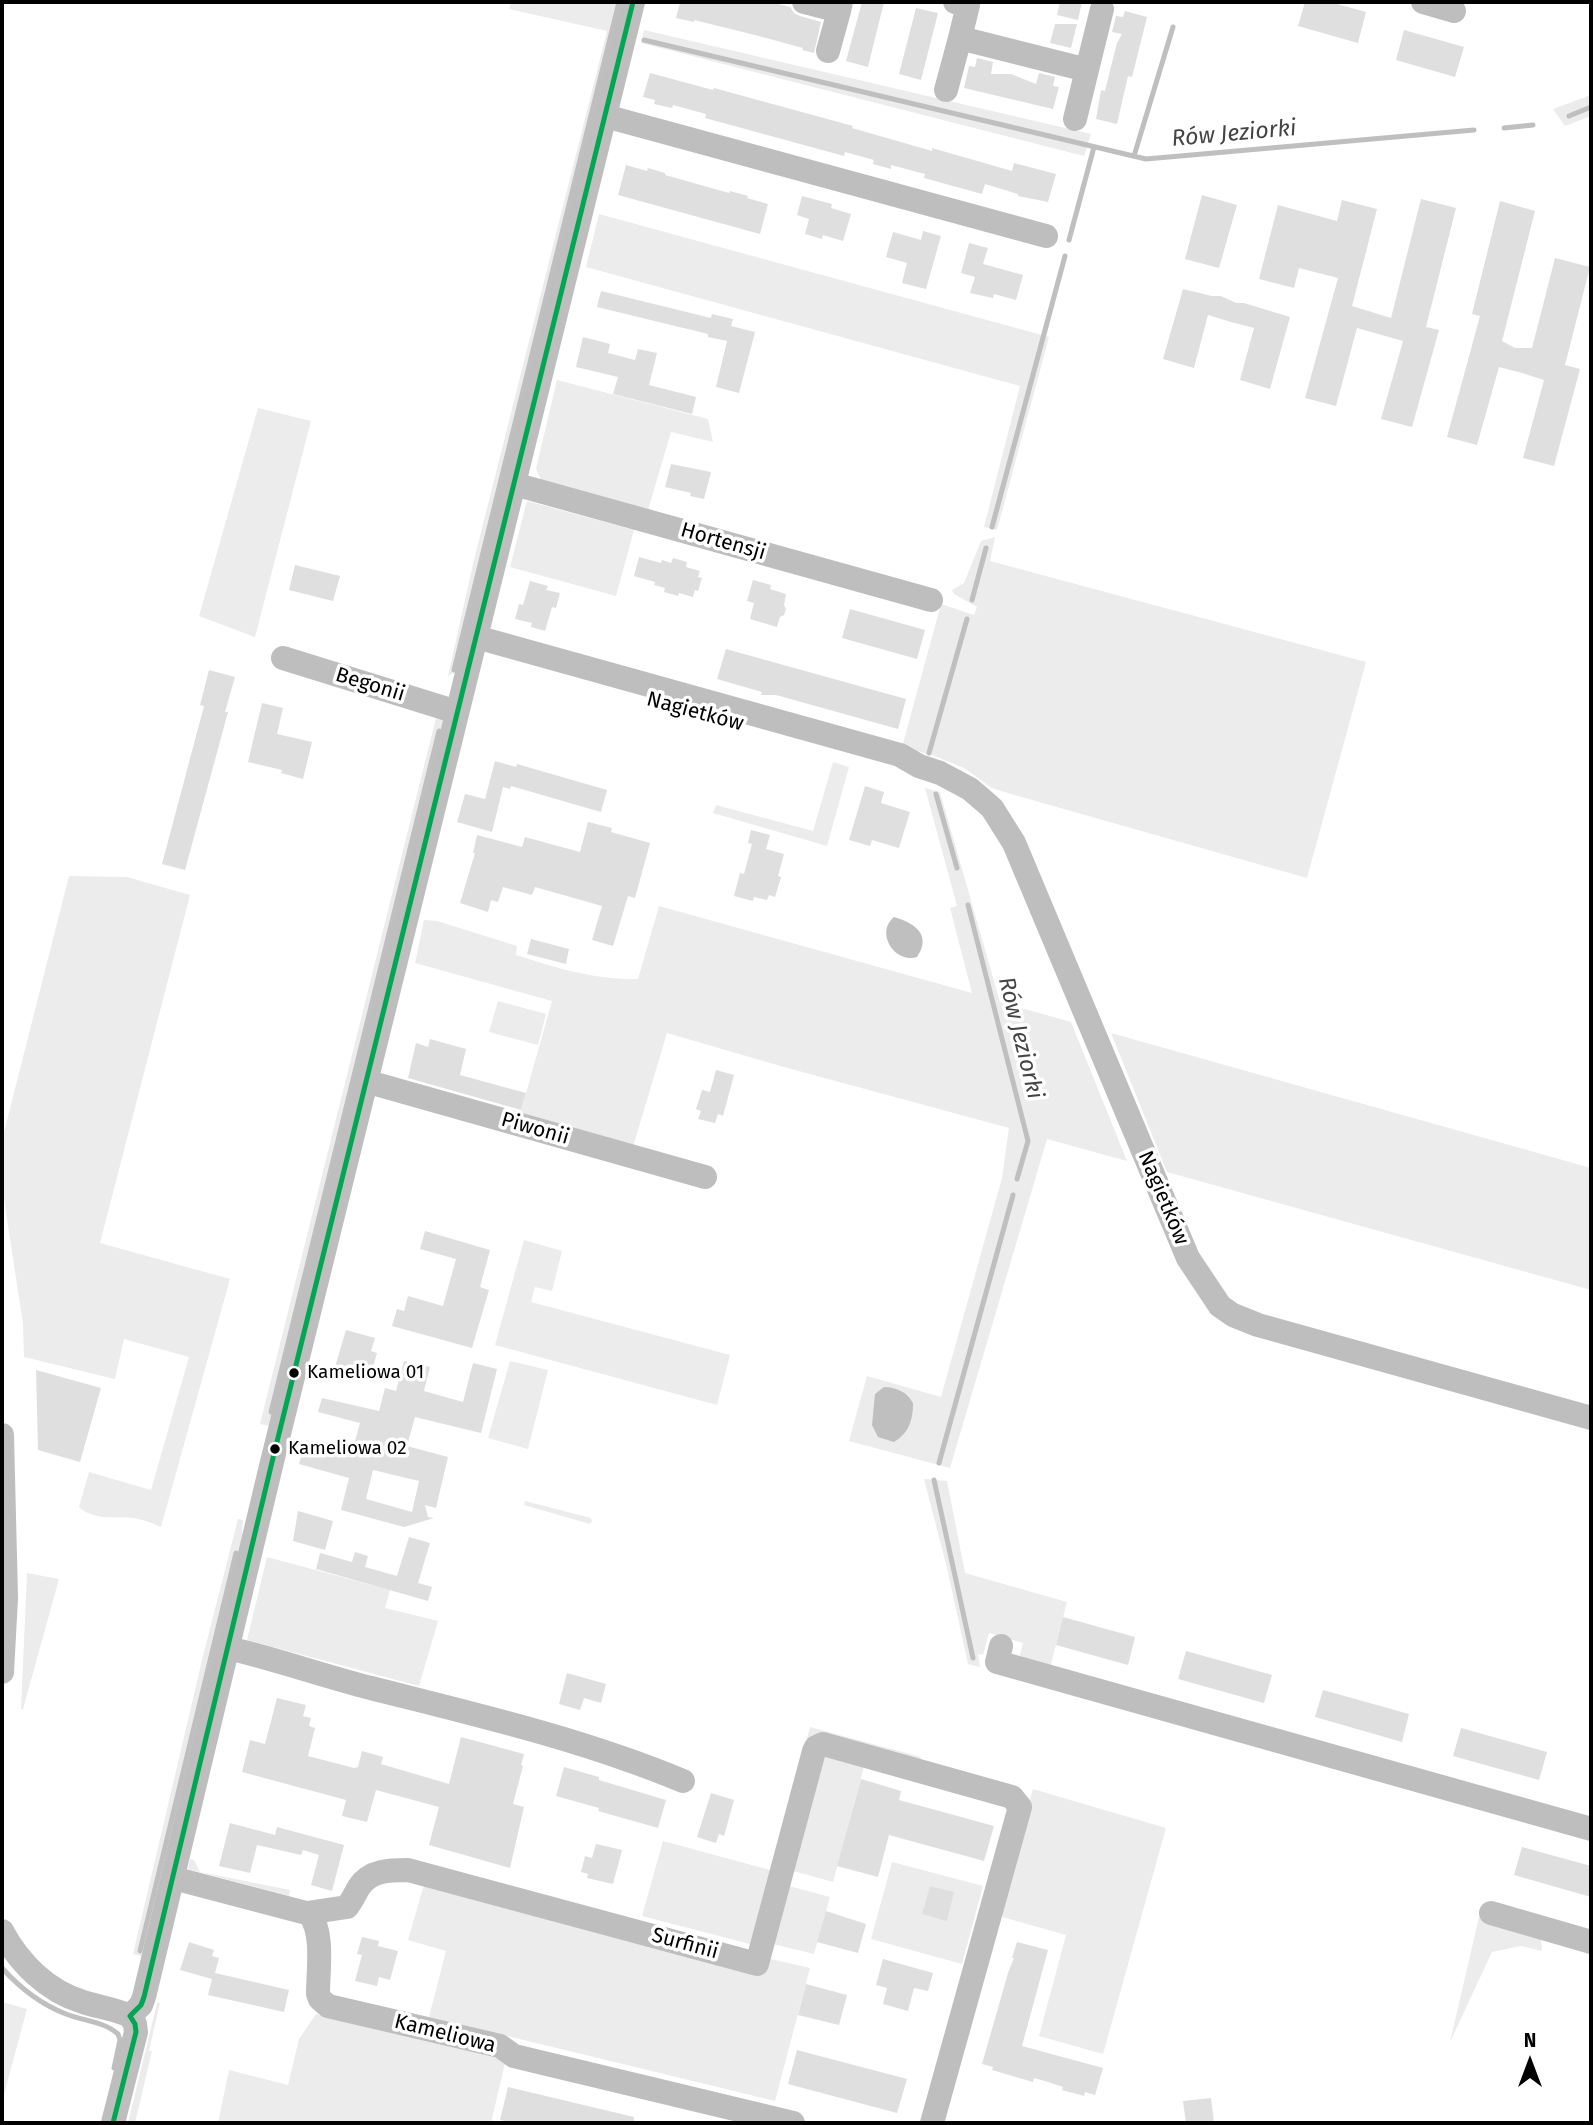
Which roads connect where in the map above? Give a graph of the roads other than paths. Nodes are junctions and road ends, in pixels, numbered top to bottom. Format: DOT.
graph roads {
  1 [pos="633,2"];
  2 [pos="804,2"];
  3 [pos="1423,2"];
  4 [pos="964,3"];
  5 [pos="840,6"];
  6 [pos="1102,9"];
  7 [pos="1454,10"];
  8 [pos="960,38"];
  9 [pos="828,51"];
  10 [pos="1087,70"];
  11 [pos="946,90"];
  12 [pos="605,116"];
  13 [pos="1075,119"];
  14 [pos="1046,236"];
  15 [pos="514,484"];
  16 [pos="931,600"];
  17 [pos="474,644"];
  18 [pos="283,658"];
  19 [pos="457,712"];
  20 [pos="365,1081"];
  21 [pos="705,1177"];
  22 [pos="1591,1418"];
  23 [pos="2,1435"];
  24 [pos="1001,1646"];
  25 [pos="228,1648"];
  26 [pos="2,1672"];
  27 [pos="682,1781"];
  28 [pos="1591,1829"];
  29 [pos="173,1878"];
  30 [pos="307,1913"];
  31 [pos="1491,1913"];
  32 [pos="2,1933"];
  33 [pos="1591,1942"];
  34 [pos="130,2016"];
  35 [pos="113,2123"];
  36 [pos="793,2123"];
  37 [pos="932,2123"];
  1 -- 12 [label="street"];
  2 -- 5 [label="street"];
  3 -- 7 [label="street"];
  4 -- 8 [label="street"];
  5 -- 9 [label="street"];
  6 -- 10 [label="street"];
  8 -- 10 [label="street"];
  8 -- 11 [label="street"];
  10 -- 13 [label="street"];
  12 -- 14 [label="street"];
  12 -- 15 [label="street"];
  15 -- 16 [label="street, Hortensji"];
  15 -- 17 [label="street"];
  17 -- 19 [label="street"];
  17 -- 22 [label="street, Nagietków"];
  18 -- 19 [label="street, Begonii"];
  19 -- 20 [label="street"];
  20 -- 21 [label="street, Piwonii"];
  20 -- 25 [label="street"];
  23 -- 26 [label="street"];
  24 -- 28 [label="street"];
  25 -- 27 [label="street"];
  25 -- 29 [label="street"];
  29 -- 30 [label="street"];
  29 -- 34 [label="street"];
  30 -- 36 [label="street, Kameliowa"];
  30 -- 37 [label="street, Surfinii"];
  31 -- 33 [label="street"];
  32 -- 34 [label="street"];
  34 -- 35 [label="street"];
}
